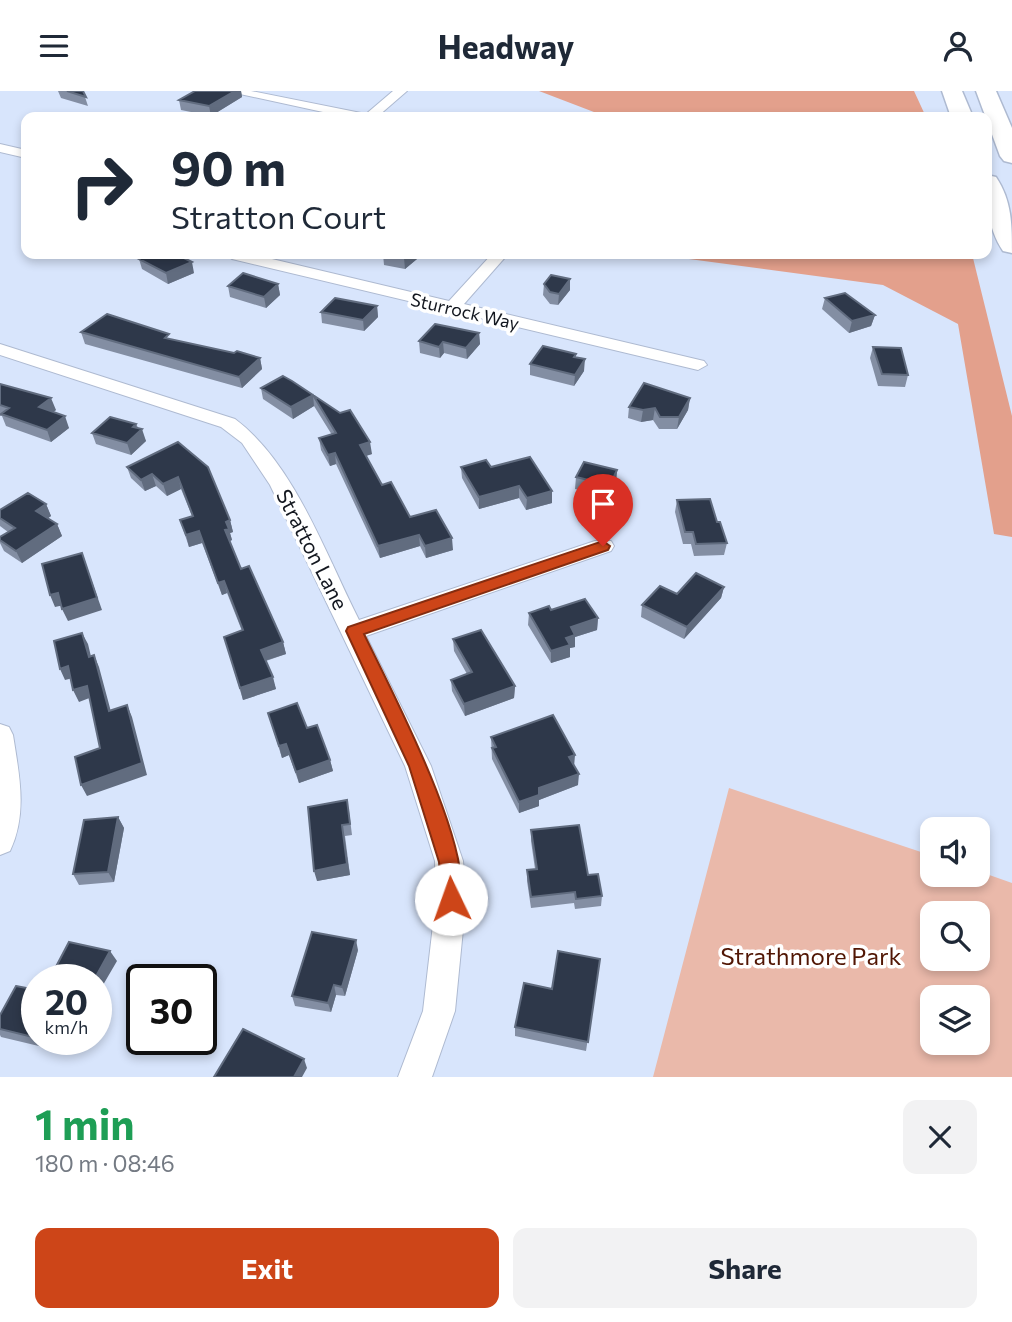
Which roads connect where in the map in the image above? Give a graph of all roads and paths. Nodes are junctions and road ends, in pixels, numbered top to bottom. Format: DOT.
graph roads {
  1 [pos="232,91"];
  2 [pos="401,91"];
  3 [pos="952,91"];
  4 [pos="986,91"];
  5 [pos="339,112"];
  6 [pos="376,112"];
  7 [pos="960,112"];
  8 [pos="0,148"];
  9 [pos="21,153"];
  10 [pos="1012,156"];
  11 [pos="992,194"];
  12 [pos="1012,244"];
  13 [pos="253,259"];
  14 [pos="495,259"];
  15 [pos="452,307"];
  16 [pos="0,349"];
  17 [pos="698,365"];
  18 [pos="603,546"];
  19 [pos="354,631"];
  20 [pos="0,736"];
  21 [pos="0,842"];
  22 [pos="415,1077"];
  1 -- 5 [label="street"];
  2 -- 6 [label="street"];
  3 -- 7 [label="highway"];
  4 -- 10 [label="highway"];
  8 -- 9 [label="street"];
  11 -- 12 [label="highway"];
  13 -- 15 [label="street, Sturrock Way"];
  14 -- 15 [label="street"];
  15 -- 17 [label="street, Sturrock Way"];
  16 -- 19 [label="street, Stratton Lane"];
  18 -- 19 [label="street"];
  19 -- 22 [label="street, Stratton Lane"];
  20 -- 21 [label="street"];
}
